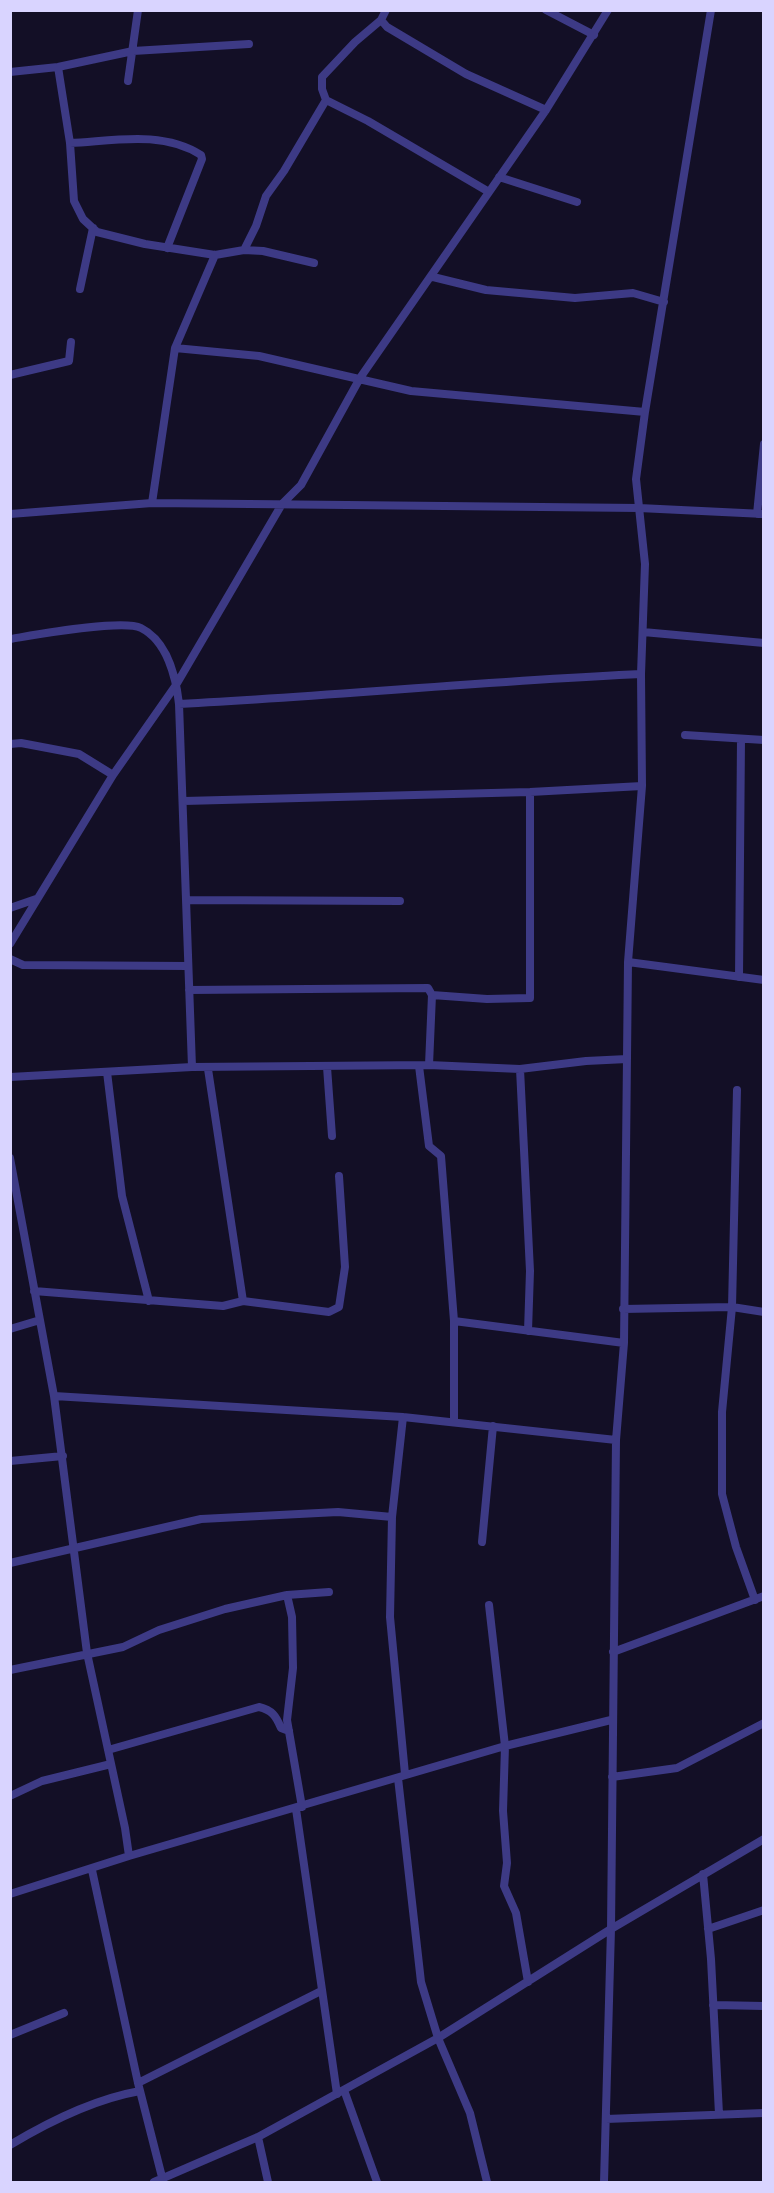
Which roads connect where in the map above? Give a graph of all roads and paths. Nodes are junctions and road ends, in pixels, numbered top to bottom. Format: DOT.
graph roads {
  1 [pos="138,10"];
  2 [pos="386,10"];
  3 [pos="546,10"];
  4 [pos="608,10"];
  5 [pos="711,10"];
  6 [pos="381,20"];
  7 [pos="594,35"];
  8 [pos="249,44"];
  9 [pos="133,51"];
  10 [pos="58,67"];
  11 [pos="10,72"];
  12 [pos="128,81"];
  13 [pos="326,100"];
  14 [pos="546,110"];
  15 [pos="70,143"];
  16 [pos="499,177"];
  17 [pos="489,192"];
  18 [pos="577,202"];
  19 [pos="93,228"];
  20 [pos="167,248"];
  21 [pos="244,250"];
  22 [pos="215,255"];
  23 [pos="314,263"];
  24 [pos="433,277"];
  25 [pos="80,289"];
  26 [pos="664,302"];
  27 [pos="71,342"];
  28 [pos="175,348"];
  29 [pos="10,375"];
  30 [pos="360,378"];
  31 [pos="645,412"];
  32 [pos="764,444"];
  33 [pos="152,503"];
  34 [pos="282,504"];
  35 [pos="639,508"];
  36 [pos="10,514"];
  37 [pos="760,514"];
  38 [pos="643,632"];
  39 [pos="10,639"];
  40 [pos="764,642"];
  41 [pos="642,674"];
  42 [pos="176,685"];
  43 [pos="178,704"];
  44 [pos="685,735"];
  45 [pos="741,739"];
  46 [pos="764,740"];
  47 [pos="10,744"];
  48 [pos="113,775"];
  49 [pos="642,786"];
  50 [pos="530,792"];
  51 [pos="184,801"];
  52 [pos="36,899"];
  53 [pos="187,900"];
  54 [pos="400,901"];
  55 [pos="10,908"];
  56 [pos="10,944"];
  57 [pos="10,959"];
  58 [pos="628,962"];
  59 [pos="188,966"];
  60 [pos="739,976"];
  61 [pos="764,980"];
  62 [pos="189,990"];
  63 [pos="432,995"];
  64 [pos="627,1059"];
  65 [pos="419,1065"];
  66 [pos="429,1065"];
  67 [pos="192,1067"];
  68 [pos="327,1067"];
  69 [pos="208,1068"];
  70 [pos="520,1069"];
  71 [pos="107,1072"];
  72 [pos="10,1077"];
  73 [pos="737,1090"];
  74 [pos="332,1136"];
  75 [pos="10,1158"];
  76 [pos="339,1176"];
  77 [pos="34,1291"];
  78 [pos="149,1300"];
  79 [pos="243,1301"];
  80 [pos="732,1307"];
  81 [pos="623,1309"];
  82 [pos="764,1312"];
  83 [pos="40,1320"];
  84 [pos="454,1321"];
  85 [pos="10,1329"];
  86 [pos="528,1331"];
  87 [pos="624,1343"];
  88 [pos="54,1396"];
  89 [pos="404,1416"];
  90 [pos="454,1422"];
  91 [pos="493,1426"];
  92 [pos="616,1440"];
  93 [pos="63,1456"];
  94 [pos="10,1461"];
  95 [pos="392,1517"];
  96 [pos="482,1542"];
  97 [pos="75,1550"];
  98 [pos="10,1563"];
  99 [pos="329,1592"];
  100 [pos="287,1595"];
  101 [pos="764,1596"];
  102 [pos="755,1600"];
  103 [pos="489,1605"];
  104 [pos="613,1652"];
  105 [pos="87,1653"];
  106 [pos="10,1671"];
  107 [pos="611,1720"];
  108 [pos="764,1723"];
  109 [pos="289,1731"];
  110 [pos="505,1746"];
  111 [pos="108,1750"];
  112 [pos="111,1764"];
  113 [pos="402,1776"];
  114 [pos="612,1777"];
  115 [pos="10,1796"];
  116 [pos="299,1808"];
  117 [pos="764,1839"];
  118 [pos="129,1856"];
  119 [pos="92,1870"];
  120 [pos="703,1874"];
  121 [pos="10,1894"];
  122 [pos="764,1910"];
  123 [pos="611,1929"];
  124 [pos="708,1929"];
  125 [pos="528,1982"];
  126 [pos="321,1991"];
  127 [pos="713,2005"];
  128 [pos="764,2006"];
  129 [pos="64,2013"];
  130 [pos="10,2035"];
  131 [pos="438,2038"];
  132 [pos="139,2087"];
  133 [pos="341,2092"];
  134 [pos="764,2113"];
  135 [pos="719,2114"];
  136 [pos="606,2119"];
  137 [pos="258,2137"];
  138 [pos="10,2145"];
  139 [pos="163,2180"];
  140 [pos="154,2182"];
  141 [pos="268,2182"];
  142 [pos="377,2182"];
  143 [pos="487,2182"];
  144 [pos="604,2182"];
  1 -- 9 [label="street"];
  2 -- 6 [label="street"];
  3 -- 7 [label="street"];
  4 -- 7 [label="street"];
  5 -- 26 [label="street"];
  6 -- 13 [label="street"];
  6 -- 14 [label="street"];
  7 -- 14 [label="street"];
  8 -- 9 [label="street"];
  9 -- 10 [label="street"];
  9 -- 12 [label="street"];
  10 -- 11 [label="street"];
  10 -- 15 [label="street"];
  13 -- 17 [label="street"];
  13 -- 21 [label="street"];
  14 -- 16 [label="street"];
  15 -- 19 [label="street"];
  15 -- 20 [label="street"];
  16 -- 17 [label="street"];
  16 -- 18 [label="street"];
  17 -- 24 [label="street"];
  19 -- 20 [label="street"];
  19 -- 25 [label="street"];
  20 -- 22 [label="street"];
  21 -- 22 [label="street"];
  21 -- 23 [label="street"];
  22 -- 28 [label="street"];
  24 -- 26 [label="street"];
  24 -- 30 [label="street"];
  26 -- 31 [label="street"];
  27 -- 29 [label="street"];
  28 -- 30 [label="street"];
  28 -- 33 [label="street"];
  30 -- 31 [label="street"];
  30 -- 34 [label="street"];
  31 -- 35 [label="street"];
  32 -- 37 [label="street"];
  33 -- 34 [label="street"];
  33 -- 36 [label="street"];
  34 -- 35 [label="street"];
  34 -- 42 [label="street"];
  35 -- 37 [label="street"];
  35 -- 38 [label="street"];
  38 -- 40 [label="street"];
  38 -- 41 [label="street"];
  39 -- 42 [label="street"];
  41 -- 43 [label="street"];
  41 -- 49 [label="street"];
  42 -- 43 [label="street"];
  42 -- 48 [label="street"];
  43 -- 51 [label="street"];
  44 -- 45 [label="street"];
  45 -- 46 [label="street"];
  45 -- 60 [label="street"];
  47 -- 48 [label="street"];
  48 -- 52 [label="street"];
  49 -- 50 [label="street"];
  49 -- 58 [label="street"];
  50 -- 51 [label="street"];
  50 -- 63 [label="street"];
  51 -- 53 [label="street"];
  52 -- 55 [label="street"];
  52 -- 56 [label="street"];
  53 -- 54 [label="street"];
  53 -- 59 [label="street"];
  57 -- 59 [label="street"];
  58 -- 60 [label="street"];
  58 -- 64 [label="street"];
  59 -- 62 [label="street"];
  60 -- 61 [label="street"];
  62 -- 63 [label="street"];
  62 -- 67 [label="street"];
  63 -- 66 [label="street"];
  64 -- 70 [label="street"];
  64 -- 81 [label="street"];
  65 -- 66 [label="street"];
  65 -- 68 [label="street"];
  65 -- 84 [label="street"];
  66 -- 70 [label="street"];
  67 -- 69 [label="street"];
  67 -- 71 [label="street"];
  68 -- 69 [label="street"];
  68 -- 74 [label="street"];
  69 -- 79 [label="street"];
  70 -- 86 [label="street"];
  71 -- 72 [label="street"];
  71 -- 78 [label="street"];
  73 -- 80 [label="street"];
  75 -- 77 [label="street"];
  76 -- 79 [label="street"];
  77 -- 78 [label="street"];
  77 -- 83 [label="street"];
  78 -- 79 [label="street"];
  80 -- 81 [label="street"];
  80 -- 82 [label="street"];
  80 -- 102 [label="street"];
  81 -- 87 [label="street"];
  83 -- 85 [label="street"];
  83 -- 88 [label="street"];
  84 -- 86 [label="street"];
  84 -- 90 [label="street"];
  86 -- 87 [label="street"];
  87 -- 92 [label="street"];
  88 -- 89 [label="street"];
  88 -- 93 [label="street"];
  89 -- 90 [label="street"];
  89 -- 95 [label="street"];
  90 -- 91 [label="street"];
  91 -- 92 [label="street"];
  91 -- 96 [label="street"];
  92 -- 104 [label="street"];
  93 -- 94 [label="street"];
  93 -- 97 [label="street"];
  95 -- 97 [label="street"];
  95 -- 113 [label="street"];
  97 -- 98 [label="street"];
  97 -- 105 [label="street"];
  99 -- 100 [label="street"];
  100 -- 105 [label="street"];
  100 -- 109 [label="street"];
  101 -- 102 [label="street"];
  102 -- 104 [label="street"];
  103 -- 110 [label="street"];
  104 -- 107 [label="street"];
  105 -- 106 [label="street"];
  105 -- 111 [label="street"];
  107 -- 110 [label="street"];
  107 -- 114 [label="street"];
  108 -- 114 [label="street"];
  109 -- 111 [label="street"];
  109 -- 116 [label="street"];
  110 -- 113 [label="street"];
  110 -- 125 [label="street"];
  111 -- 112 [label="street"];
  112 -- 115 [label="street"];
  112 -- 118 [label="street"];
  113 -- 116 [label="street"];
  113 -- 131 [label="street"];
  114 -- 123 [label="street"];
  116 -- 118 [label="street"];
  116 -- 126 [label="street"];
  117 -- 120 [label="street"];
  118 -- 119 [label="street"];
  119 -- 121 [label="street"];
  119 -- 132 [label="street"];
  120 -- 123 [label="street"];
  120 -- 124 [label="street"];
  122 -- 124 [label="street"];
  123 -- 125 [label="street"];
  123 -- 136 [label="street"];
  124 -- 127 [label="street"];
  125 -- 131 [label="street"];
  126 -- 132 [label="street"];
  126 -- 133 [label="street"];
  127 -- 128 [label="street"];
  127 -- 135 [label="street"];
  129 -- 130 [label="street"];
  131 -- 133 [label="street"];
  131 -- 143 [label="street"];
  132 -- 138 [label="street"];
  132 -- 139 [label="street"];
  133 -- 137 [label="street"];
  133 -- 142 [label="street"];
  134 -- 135 [label="street"];
  135 -- 136 [label="street"];
  136 -- 144 [label="street"];
  137 -- 139 [label="street"];
  137 -- 141 [label="street"];
  139 -- 140 [label="street"];
}
